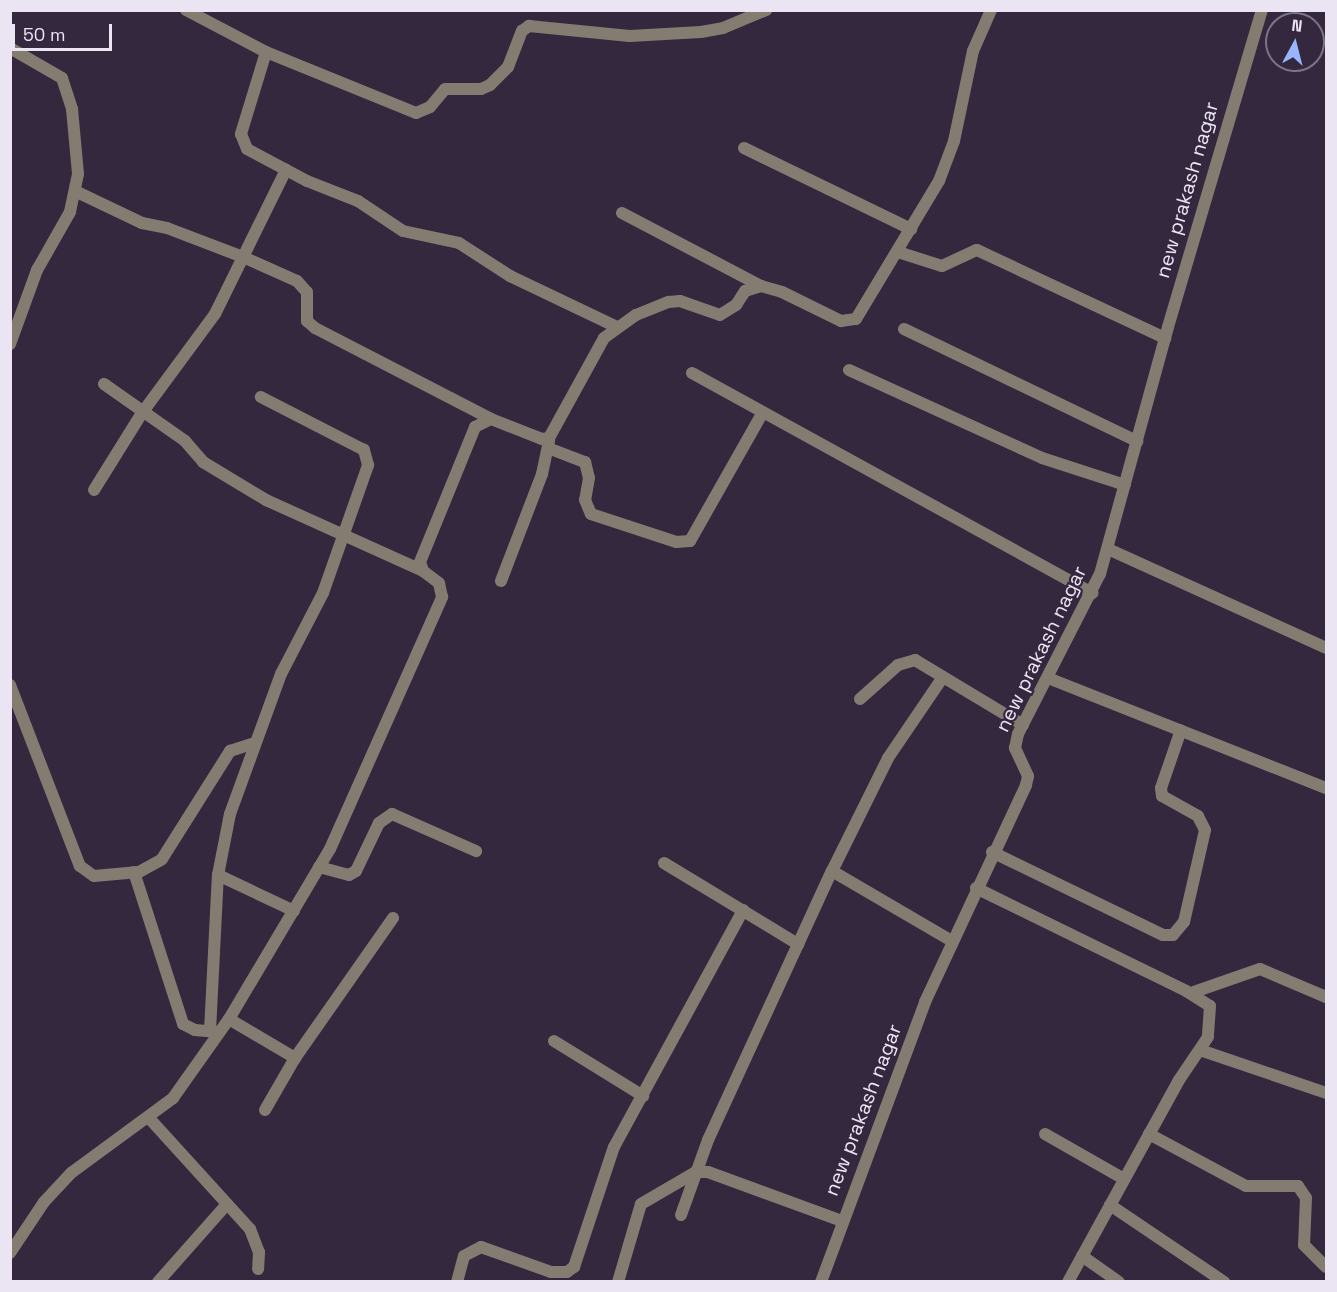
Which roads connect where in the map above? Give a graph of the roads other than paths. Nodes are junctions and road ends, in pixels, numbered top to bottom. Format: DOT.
graph roads {
  1 [pos="186,10"];
  2 [pos="766,10"];
  3 [pos="991,10"];
  4 [pos="1262,10"];
  5 [pos="10,48"];
  6 [pos="266,52"];
  7 [pos="744,148"];
  8 [pos="286,170"];
  9 [pos="77,192"];
  10 [pos="622,213"];
  11 [pos="911,229"];
  12 [pos="898,252"];
  13 [pos="243,256"];
  14 [pos="761,286"];
  15 [pos="617,327"];
  16 [pos="904,329"];
  17 [pos="1165,338"];
  18 [pos="10,344"];
  19 [pos="849,370"];
  20 [pos="692,373"];
  21 [pos="104,384"];
  22 [pos="261,396"];
  23 [pos="763,412"];
  24 [pos="142,413"];
  25 [pos="491,419"];
  26 [pos="1137,441"];
  27 [pos="548,443"];
  28 [pos="1125,485"];
  29 [pos="94,490"];
  30 [pos="342,536"];
  31 [pos="1108,549"];
  32 [pos="423,571"];
  33 [pos="501,581"];
  34 [pos="1093,593"];
  35 [pos="1326,648"];
  36 [pos="943,677"];
  37 [pos="1048,678"];
  38 [pos="10,685"];
  39 [pos="860,699"];
  40 [pos="1023,725"];
  41 [pos="1181,730"];
  42 [pos="255,743"];
  43 [pos="1326,788"];
  44 [pos="476,851"];
  45 [pos="992,852"];
  46 [pos="664,863"];
  47 [pos="320,867"];
  48 [pos="831,871"];
  49 [pos="134,872"];
  50 [pos="218,875"];
  51 [pos="976,888"];
  52 [pos="743,910"];
  53 [pos="294,911"];
  54 [pos="393,918"];
  55 [pos="952,941"];
  56 [pos="798,944"];
  57 [pos="1191,993"];
  58 [pos="1326,997"];
  59 [pos="229,1019"];
  60 [pos="216,1032"];
  61 [pos="554,1041"];
  62 [pos="1200,1050"];
  63 [pos="295,1058"];
  64 [pos="1326,1093"];
  65 [pos="643,1096"];
  66 [pos="265,1110"];
  67 [pos="149,1118"];
  68 [pos="1045,1134"];
  69 [pos="1149,1134"];
  70 [pos="696,1172"];
  71 [pos="1124,1179"];
  72 [pos="227,1204"];
  73 [pos="1110,1205"];
  74 [pos="681,1215"];
  75 [pos="842,1221"];
  76 [pos="10,1253"];
  77 [pos="1082,1256"];
  78 [pos="1326,1267"];
  79 [pos="258,1269"];
  80 [pos="158,1281"];
  81 [pos="457,1281"];
  82 [pos="618,1281"];
  83 [pos="821,1281"];
  84 [pos="1068,1281"];
  85 [pos="1119,1281"];
  86 [pos="1224,1281"];
  1 -- 6 [label="street"];
  2 -- 6 [label="street"];
  3 -- 11 [label="street"];
  4 -- 17 [label="street, new prakash nagar"];
  5 -- 9 [label="street"];
  6 -- 8 [label="street"];
  7 -- 11 [label="street"];
  8 -- 13 [label="street"];
  8 -- 15 [label="street"];
  9 -- 13 [label="street"];
  9 -- 18 [label="street"];
  10 -- 14 [label="street"];
  11 -- 12 [label="street"];
  12 -- 14 [label="street"];
  12 -- 17 [label="street"];
  13 -- 24 [label="street"];
  13 -- 25 [label="street"];
  14 -- 15 [label="street"];
  15 -- 27 [label="street"];
  16 -- 26 [label="street"];
  17 -- 26 [label="street, new prakash nagar"];
  19 -- 28 [label="street"];
  20 -- 23 [label="street"];
  21 -- 24 [label="street"];
  22 -- 30 [label="street"];
  23 -- 27 [label="street"];
  23 -- 34 [label="street"];
  24 -- 29 [label="street"];
  24 -- 30 [label="street"];
  25 -- 27 [label="street"];
  25 -- 32 [label="street"];
  26 -- 28 [label="street, new prakash nagar"];
  27 -- 33 [label="street"];
  28 -- 31 [label="street, new prakash nagar"];
  30 -- 32 [label="street"];
  30 -- 42 [label="street"];
  31 -- 34 [label="street, new prakash nagar"];
  31 -- 35 [label="street"];
  32 -- 47 [label="street"];
  34 -- 37 [label="street, new prakash nagar"];
  36 -- 39 [label="street"];
  36 -- 40 [label="street"];
  36 -- 48 [label="street"];
  37 -- 40 [label="street, new prakash nagar"];
  37 -- 41 [label="street"];
  38 -- 49 [label="street"];
  40 -- 45 [label="street, new prakash nagar"];
  41 -- 43 [label="street"];
  41 -- 45 [label="street"];
  42 -- 49 [label="street"];
  42 -- 50 [label="street"];
  44 -- 47 [label="street"];
  45 -- 51 [label="street, new prakash nagar"];
  46 -- 52 [label="street"];
  47 -- 53 [label="street"];
  48 -- 55 [label="street"];
  48 -- 56 [label="street"];
  49 -- 60 [label="street"];
  50 -- 53 [label="street"];
  50 -- 60 [label="street"];
  51 -- 55 [label="street, new prakash nagar"];
  51 -- 57 [label="street"];
  52 -- 56 [label="street"];
  52 -- 65 [label="street"];
  53 -- 59 [label="street"];
  54 -- 63 [label="street"];
  55 -- 75 [label="street, new prakash nagar"];
  56 -- 70 [label="street"];
  57 -- 58 [label="street"];
  57 -- 62 [label="street"];
  59 -- 60 [label="street"];
  59 -- 63 [label="street"];
  60 -- 67 [label="street"];
  61 -- 65 [label="street"];
  62 -- 64 [label="street"];
  62 -- 69 [label="street"];
  63 -- 66 [label="street"];
  65 -- 81 [label="street"];
  67 -- 72 [label="street"];
  67 -- 76 [label="street"];
  68 -- 71 [label="street"];
  69 -- 71 [label="street"];
  69 -- 78 [label="street"];
  70 -- 74 [label="street"];
  70 -- 75 [label="street"];
  70 -- 82 [label="street"];
  71 -- 73 [label="street"];
  72 -- 79 [label="street"];
  72 -- 80 [label="street"];
  73 -- 77 [label="street"];
  73 -- 86 [label="street"];
  75 -- 83 [label="street, new prakash nagar"];
  77 -- 84 [label="street"];
  77 -- 85 [label="street"];
}
